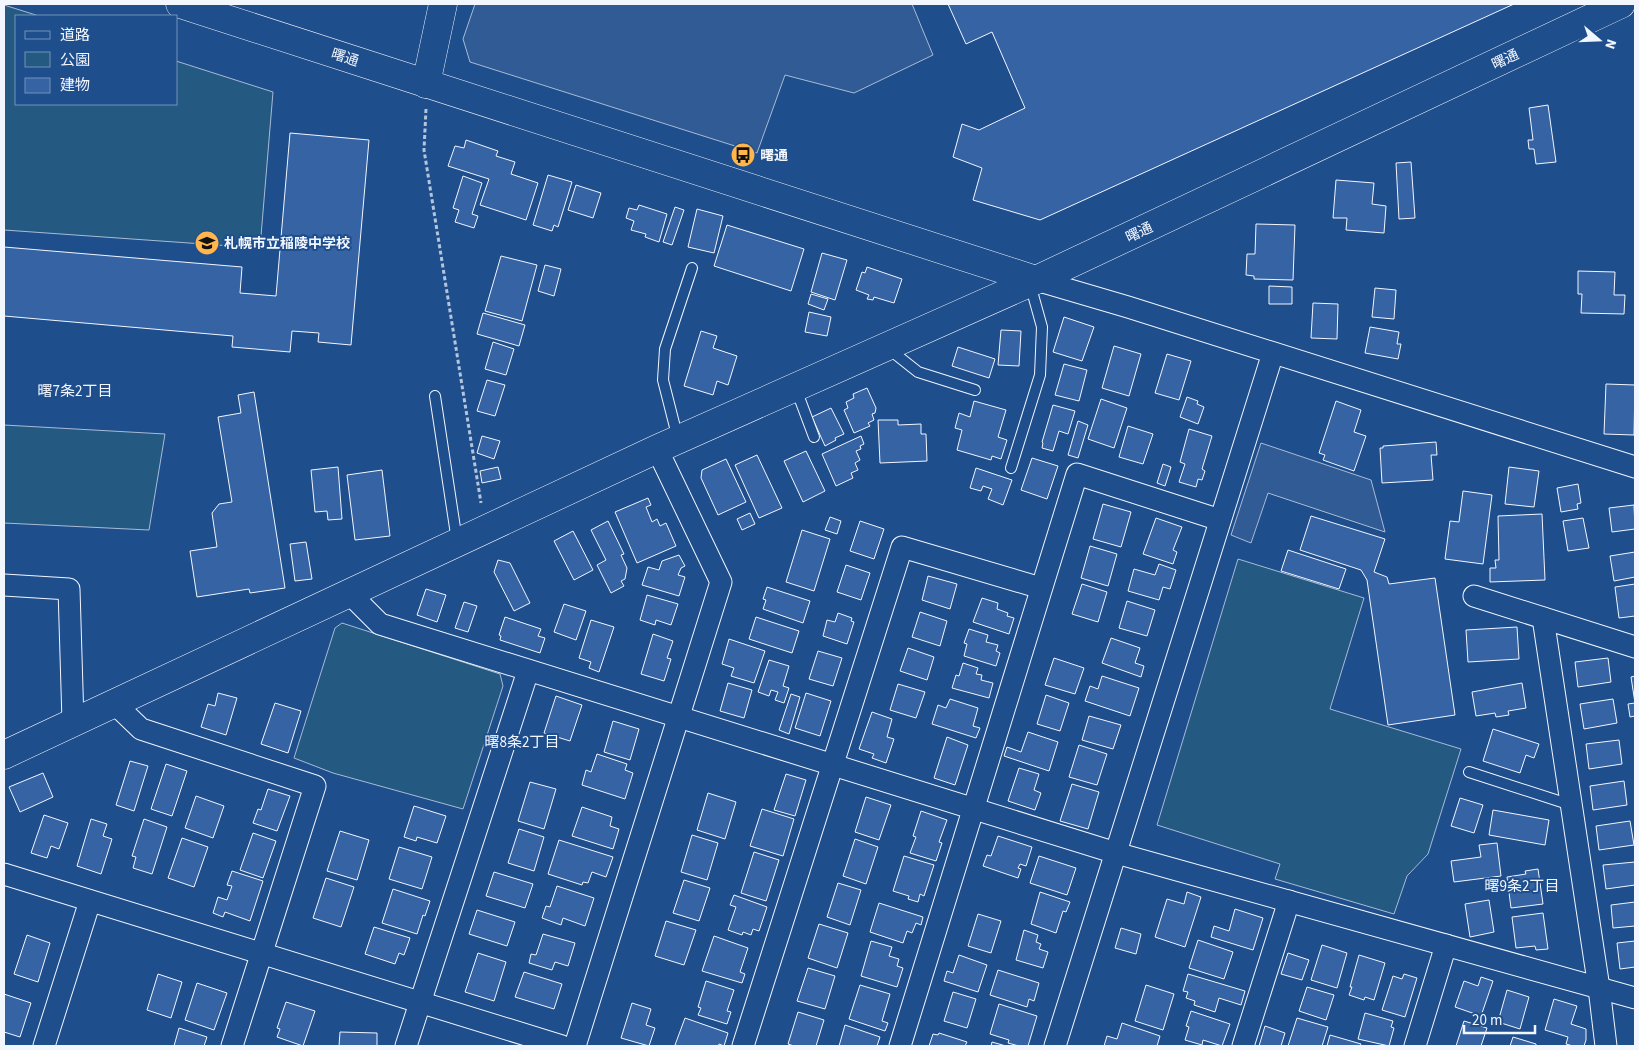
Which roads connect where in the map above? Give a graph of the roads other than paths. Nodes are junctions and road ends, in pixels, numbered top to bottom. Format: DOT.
graph roads {
  1 [pos="180,4"];
  2 [pos="443,4"];
  3 [pos="1621,4"];
  4 [pos="426,84"];
  5 [pos="692,268"];
  6 [pos="1033,282"];
  7 [pos="887,347"];
  8 [pos="1273,353"];
  9 [pos="795,388"];
  10 [pos="975,390"];
  11 [pos="435,396"];
  12 [pos="814,437"];
  13 [pos="667,444"];
  14 [pos="1635,467"];
  15 [pos="1011,468"];
  16 [pos="1220,520"];
  17 [pos="457,542"];
  18 [pos="4,585"];
  19 [pos="1041,588"];
  20 [pos="349,593"];
  21 [pos="1474,596"];
  22 [pos="1543,618"];
  23 [pos="1635,647"];
  24 [pos="528,671"];
  25 [pos="114,703"];
  26 [pos="678,717"];
  27 [pos="73,722"];
  28 [pos="4,755"];
  29 [pos="833,765"];
  30 [pos="1469,772"];
  31 [pos="1571,805"];
  32 [pos="974,808"];
  33 [pos="1116,853"];
  34 [pos="4,874"];
  35 [pos="90,901"];
  36 [pos="1289,901"];
  37 [pos="1446,945"];
  38 [pos="262,954"];
  39 [pos="1599,988"];
  40 [pos="1635,998"];
  41 [pos="420,1003"];
  42 [pos="44,1046"];
  43 [pos="232,1046"];
  44 [pos="406,1046"];
  45 [pos="562,1046"];
  46 [pos="575,1046"];
  47 [pos="743,1046"];
  48 [pos="900,1046"];
  49 [pos="1056,1046"];
  50 [pos="1243,1046"];
  51 [pos="1415,1046"];
  52 [pos="1606,1046"];
  1 -- 4 [label="street, 曙通"];
  2 -- 4 [label="street"];
  3 -- 6 [label="street, 曙通"];
  4 -- 6 [label="street, 曙通"];
  5 -- 13 [label="lane"];
  6 -- 7 [label="street"];
  6 -- 8 [label="street"];
  6 -- 15 [label="lane"];
  7 -- 9 [label="street"];
  7 -- 10 [label="lane"];
  8 -- 14 [label="street"];
  8 -- 16 [label="street"];
  9 -- 12 [label="lane"];
  9 -- 13 [label="street"];
  11 -- 17 [label="lane"];
  13 -- 17 [label="street"];
  13 -- 26 [label="street"];
  16 -- 19 [label="street"];
  16 -- 33 [label="street"];
  17 -- 20 [label="street"];
  18 -- 27 [label="street"];
  19 -- 29 [label="street"];
  19 -- 32 [label="street"];
  20 -- 24 [label="street"];
  20 -- 25 [label="street"];
  21 -- 22 [label="street"];
  22 -- 23 [label="street"];
  22 -- 31 [label="street"];
  24 -- 26 [label="street"];
  24 -- 41 [label="street"];
  25 -- 27 [label="street"];
  25 -- 38 [label="street"];
  26 -- 29 [label="street"];
  26 -- 46 [label="street"];
  27 -- 28 [label="street"];
  29 -- 32 [label="street"];
  29 -- 47 [label="street"];
  30 -- 31 [label="lane"];
  31 -- 39 [label="street"];
  32 -- 33 [label="street"];
  32 -- 48 [label="street"];
  33 -- 36 [label="street"];
  33 -- 49 [label="street"];
  34 -- 35 [label="street"];
  35 -- 38 [label="street"];
  35 -- 42 [label="street"];
  36 -- 37 [label="street"];
  36 -- 50 [label="street"];
  37 -- 39 [label="street"];
  37 -- 51 [label="street"];
  38 -- 41 [label="street"];
  38 -- 43 [label="street"];
  39 -- 40 [label="street"];
  39 -- 52 [label="street"];
  41 -- 44 [label="street"];
  41 -- 45 [label="street"];
}
